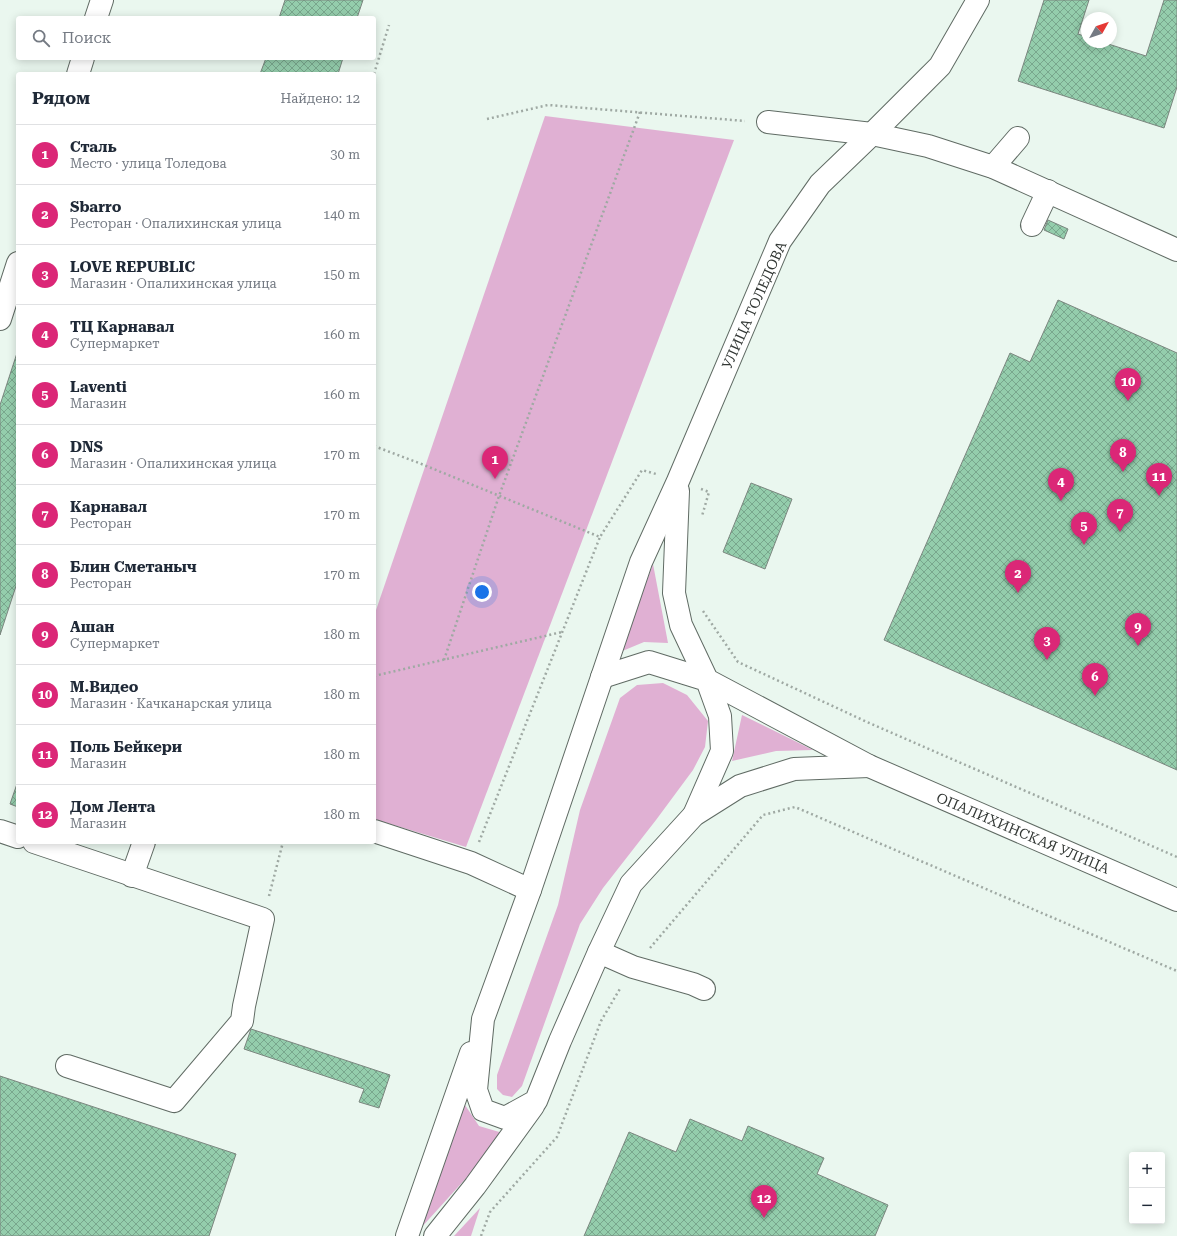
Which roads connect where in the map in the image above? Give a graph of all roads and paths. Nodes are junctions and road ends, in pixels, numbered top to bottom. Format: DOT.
graph roads {
  1 [pos="102,0"];
  2 [pos="978,0"];
  3 [pos="97,16"];
  4 [pos="389,25"];
  5 [pos="82,60"];
  6 [pos="79,72"];
  7 [pos="375,72"];
  8 [pos="640,112"];
  9 [pos="487,119"];
  10 [pos="768,122"];
  11 [pos="872,134"];
  12 [pos="1018,138"];
  13 [pos="994,167"];
  14 [pos="1048,192"];
  15 [pos="1032,225"];
  16 [pos="1177,250"];
  17 [pos="16,269"];
  18 [pos="0,319"];
  19 [pos="376,447"];
  20 [pos="678,481"];
  21 [pos="499,496"];
  22 [pos="701,521"];
  23 [pos="600,537"];
  24 [pos="703,610"];
  25 [pos="562,632"];
  26 [pos="444,660"];
  27 [pos="376,676"];
  28 [pos="602,677"];
  29 [pos="707,680"];
  30 [pos="869,766"];
  31 [pos="694,815"];
  32 [pos="0,831"];
  33 [pos="376,832"];
  34 [pos="16,836"];
  35 [pos="40,844"];
  36 [pos="143,844"];
  37 [pos="282,844"];
  38 [pos="1177,858"];
  39 [pos="471,863"];
  40 [pos="132,876"];
  41 [pos="530,890"];
  42 [pos="1177,900"];
  43 [pos="263,919"];
  44 [pos="599,952"];
  45 [pos="633,967"];
  46 [pos="1177,971"];
  47 [pos="704,989"];
  48 [pos="483,1019"];
  49 [pos="67,1066"];
  50 [pos="536,1101"];
  51 [pos="407,1236"];
  52 [pos="435,1236"];
  53 [pos="481,1236"];
  1 -- 3 [label="street"];
  2 -- 11 [label="street, УЛИЦА ТОЛЕДОВА"];
  4 -- 7 [label="path"];
  5 -- 6 [label="street"];
  8 -- 9 [label="path"];
  8 -- 10 [label="path"];
  8 -- 21 [label="path"];
  10 -- 11 [label="street"];
  11 -- 13 [label="street"];
  11 -- 20 [label="street, УЛИЦА ТОЛЕДОВА"];
  12 -- 13 [label="street"];
  13 -- 14 [label="street"];
  14 -- 15 [label="street"];
  14 -- 16 [label="street"];
  17 -- 18 [label="street"];
  19 -- 21 [label="path"];
  20 -- 22 [label="path"];
  20 -- 23 [label="path"];
  20 -- 28 [label="street, УЛИЦА ТОЛЕДОВА"];
  20 -- 29 [label="street"];
  21 -- 23 [label="path"];
  21 -- 26 [label="path"];
  23 -- 25 [label="path"];
  24 -- 38 [label="path"];
  25 -- 26 [label="path"];
  25 -- 39 [label="path"];
  26 -- 27 [label="path"];
  28 -- 29 [label="street, ОПАЛИХИНСКАЯ УЛИЦА"];
  28 -- 41 [label="street, УЛИЦА ТОЛЕДОВА"];
  29 -- 30 [label="street, ОПАЛИХИНСКАЯ УЛИЦА"];
  29 -- 31 [label="street"];
  30 -- 31 [label="street"];
  30 -- 42 [label="street, ОПАЛИХИНСКАЯ УЛИЦА"];
  31 -- 44 [label="street"];
  32 -- 34 [label="street"];
  33 -- 39 [label="street"];
  35 -- 40 [label="street"];
  36 -- 40 [label="street"];
  37 -- 43 [label="path"];
  39 -- 41 [label="street"];
  40 -- 43 [label="street"];
  41 -- 48 [label="street, УЛИЦА ТОЛЕДОВА"];
  43 -- 49 [label="street"];
  44 -- 45 [label="street"];
  44 -- 50 [label="street"];
  45 -- 46 [label="path"];
  45 -- 47 [label="street"];
  45 -- 53 [label="path"];
  48 -- 50 [label="street"];
  48 -- 51 [label="street"];
  50 -- 52 [label="street"];
}
